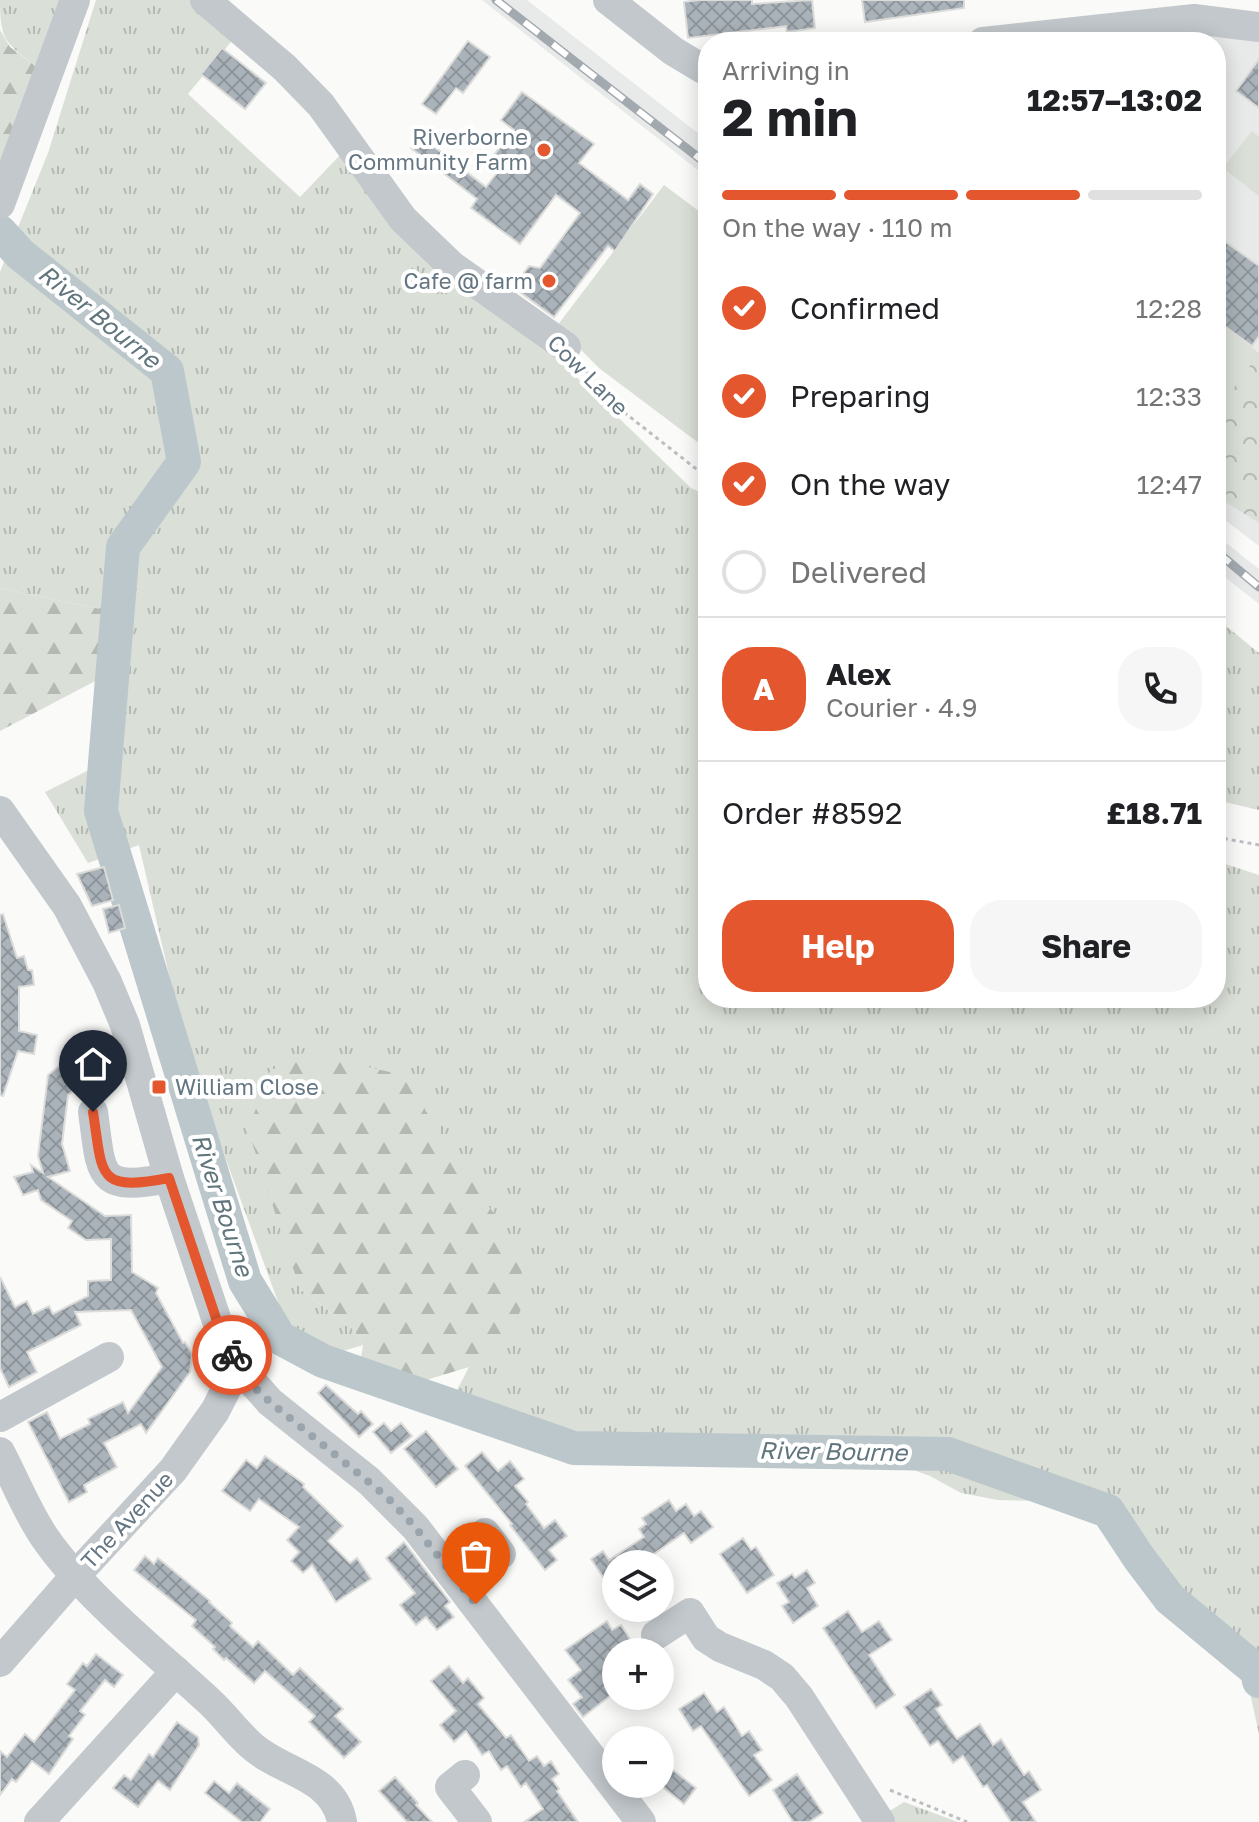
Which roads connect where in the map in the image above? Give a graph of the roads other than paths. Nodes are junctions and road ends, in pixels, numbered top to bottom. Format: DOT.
graph roads {
  1 [pos="75,0"];
  2 [pos="205,0"];
  3 [pos="608,0"];
  4 [pos="1134,13"];
  5 [pos="1259,27"];
  6 [pos="1035,32"];
  7 [pos="698,66"];
  8 [pos="0,204"];
  9 [pos="566,347"];
  10 [pos="0,811"];
  11 [pos="93,1112"];
  12 [pos="169,1178"];
  13 [pos="109,1357"];
  14 [pos="238,1366"];
  15 [pos="0,1417"];
  16 [pos="0,1452"];
  17 [pos="486,1535"];
  18 [pos="446,1565"];
  19 [pos="76,1575"];
  20 [pos="656,1635"];
  21 [pos="0,1662"];
  22 [pos="176,1671"];
  23 [pos="451,1786"];
  24 [pos="39,1822"];
  25 [pos="342,1822"];
  26 [pos="477,1822"];
  27 [pos="641,1822"];
  28 [pos="880,1822"];
  1 -- 8 [label="street"];
  2 -- 9 [label="street, Cow Lane"];
  3 -- 7 [label="street"];
  4 -- 5 [label="street"];
  4 -- 6 [label="street"];
  10 -- 12 [label="street"];
  11 -- 12 [label="street"];
  12 -- 14 [label="street"];
  13 -- 15 [label="street"];
  14 -- 18 [label="street"];
  14 -- 19 [label="street, The Avenue"];
  16 -- 19 [label="street"];
  17 -- 18 [label="street"];
  18 -- 27 [label="street"];
  19 -- 21 [label="street, The Avenue"];
  19 -- 22 [label="street"];
  20 -- 28 [label="street"];
  22 -- 24 [label="street"];
  22 -- 25 [label="street"];
  23 -- 26 [label="street"];
}
